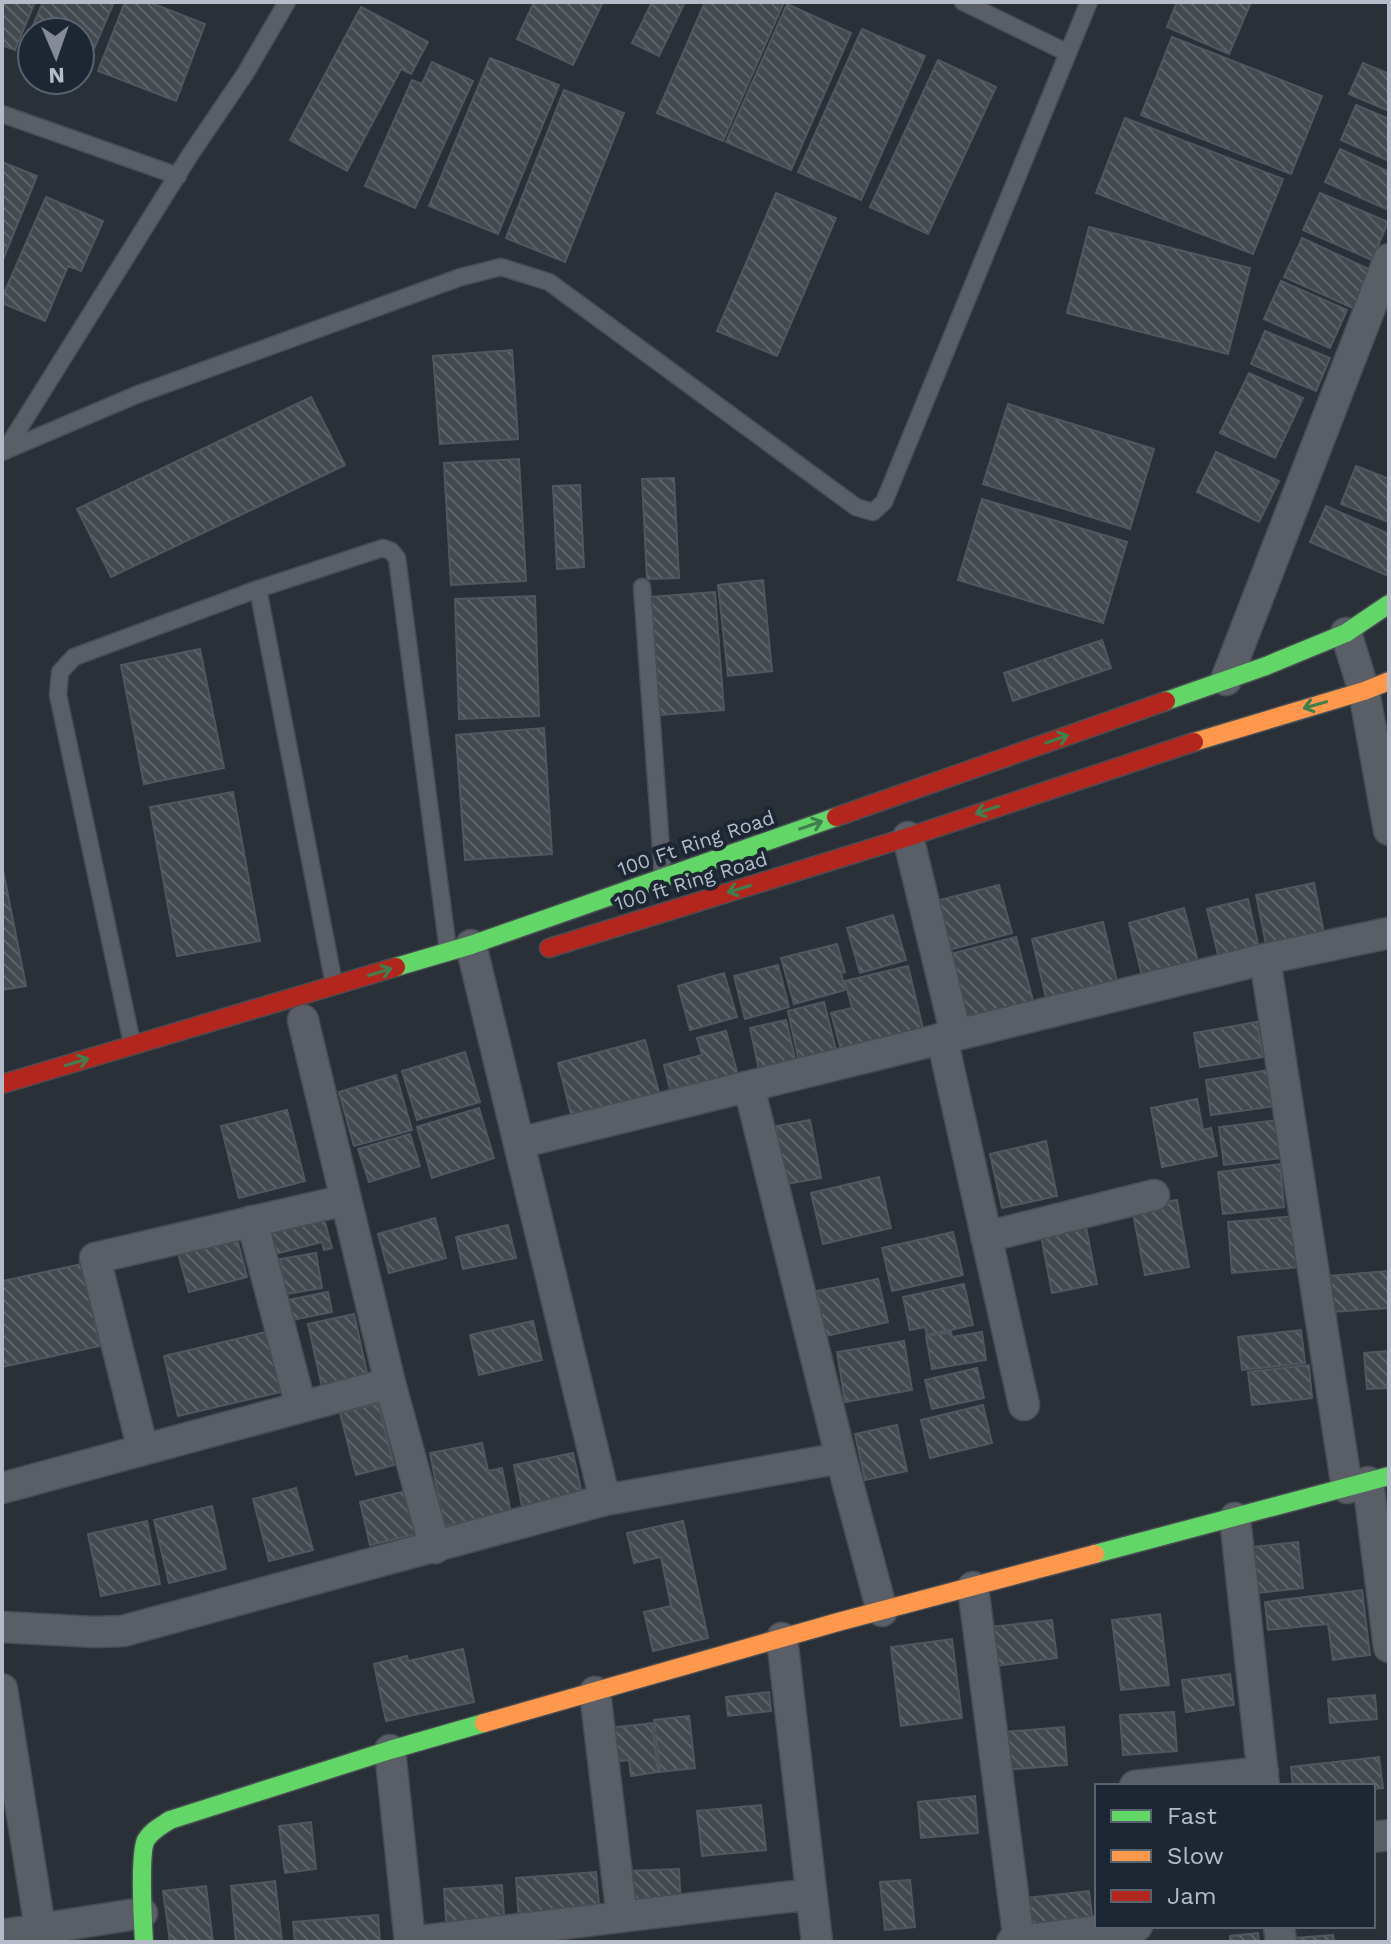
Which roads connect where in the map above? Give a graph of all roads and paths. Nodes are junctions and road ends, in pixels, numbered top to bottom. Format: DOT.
graph roads {
  1 [pos="287,2"];
  2 [pos="963,2"];
  3 [pos="1089,2"];
  4 [pos="1068,53"];
  5 [pos="2,114"];
  6 [pos="178,176"];
  7 [pos="1389,259"];
  8 [pos="3,451"];
  9 [pos="642,587"];
  10 [pos="258,589"];
  11 [pos="1389,604"];
  12 [pos="1346,633"];
  13 [pos="1226,680"];
  14 [pos="1376,686"];
  15 [pos="1389,830"];
  16 [pos="908,837"];
  17 [pos="663,877"];
  18 [pos="1389,933"];
  19 [pos="537,951"];
  20 [pos="1265,959"];
  21 [pos="470,961"];
  22 [pos="334,985"];
  23 [pos="303,1020"];
  24 [pos="949,1037"];
  25 [pos="133,1046"];
  26 [pos="2,1084"];
  27 [pos="749,1087"];
  28 [pos="519,1143"];
  29 [pos="1154,1195"];
  30 [pos="346,1200"];
  31 [pos="252,1221"];
  32 [pos="986,1237"];
  33 [pos="390,1383"];
  34 [pos="1024,1405"];
  35 [pos="301,1407"];
  36 [pos="143,1450"];
  37 [pos="841,1458"];
  38 [pos="1368,1482"];
  39 [pos="2,1488"];
  40 [pos="605,1500"];
  41 [pos="1235,1518"];
  42 [pos="435,1548"];
  43 [pos="973,1587"];
  44 [pos="882,1611"];
  45 [pos="2,1627"];
  46 [pos="782,1638"];
  47 [pos="1389,1647"];
  48 [pos="2,1689"];
  49 [pos="595,1692"];
  50 [pos="390,1750"];
  51 [pos="1264,1779"];
  52 [pos="1172,1784"];
  53 [pos="811,1894"];
  54 [pos="622,1917"];
  55 [pos="143,1927"];
  56 [pos="40,1928"];
  57 [pos="1121,1928"];
  58 [pos="2,1935"];
  59 [pos="1019,1941"];
  60 [pos="411,1942"];
  61 [pos="817,1942"];
  62 [pos="1012,1942"];
  1 -- 6 [label="lane"];
  2 -- 4 [label="lane"];
  3 -- 4 [label="lane"];
  4 -- 8 [label="lane"];
  5 -- 6 [label="lane"];
  6 -- 8 [label="lane"];
  7 -- 13 [label="street"];
  9 -- 17 [label="lane"];
  10 -- 21 [label="lane"];
  10 -- 22 [label="lane"];
  10 -- 25 [label="lane"];
  11 -- 12 [label="main road, 100 Ft Ring Road"];
  12 -- 13 [label="main road, 100 Ft Ring Road"];
  12 -- 14 [label="street"];
  17 -- 13 [label="main road, 100 Ft Ring Road, one-way"];
  14 -- 15 [label="street"];
  14 -- 16 [label="main road, 100 ft Ring Road, one-way"];
  16 -- 19 [label="main road, 100 ft Ring Road, one-way"];
  16 -- 24 [label="street"];
  17 -- 21 [label="main road, 100 Ft Ring Road"];
  18 -- 20 [label="street"];
  20 -- 24 [label="street"];
  20 -- 38 [label="street"];
  22 -- 21 [label="main road, 100 Ft Ring Road, one-way"];
  21 -- 28 [label="street"];
  22 -- 25 [label="main road, 100 Ft Ring Road"];
  23 -- 30 [label="street"];
  24 -- 27 [label="street"];
  24 -- 32 [label="street"];
  26 -- 25 [label="main road, 100 Ft Ring Road, one-way"];
  27 -- 28 [label="street"];
  27 -- 37 [label="street"];
  28 -- 40 [label="street"];
  29 -- 32 [label="street"];
  30 -- 31 [label="street"];
  30 -- 33 [label="street"];
  31 -- 35 [label="street"];
  31 -- 36 [label="street"];
  32 -- 34 [label="street"];
  33 -- 35 [label="street"];
  33 -- 42 [label="street"];
  35 -- 36 [label="street"];
  36 -- 39 [label="street"];
  37 -- 40 [label="street"];
  37 -- 44 [label="street"];
  38 -- 41 [label="main road"];
  38 -- 47 [label="street"];
  40 -- 42 [label="street"];
  41 -- 43 [label="main road"];
  41 -- 51 [label="street"];
  42 -- 45 [label="street"];
  43 -- 44 [label="main road"];
  43 -- 59 [label="street"];
  44 -- 46 [label="main road"];
  46 -- 49 [label="main road"];
  46 -- 53 [label="street"];
  48 -- 56 [label="street"];
  49 -- 50 [label="main road"];
  49 -- 54 [label="street"];
  50 -- 55 [label="main road"];
  50 -- 60 [label="street"];
  51 -- 52 [label="street"];
  53 -- 54 [label="street"];
  53 -- 61 [label="street"];
  54 -- 60 [label="street"];
  55 -- 56 [label="street"];
  56 -- 58 [label="street"];
  57 -- 59 [label="street"];
  59 -- 62 [label="street"];
}
